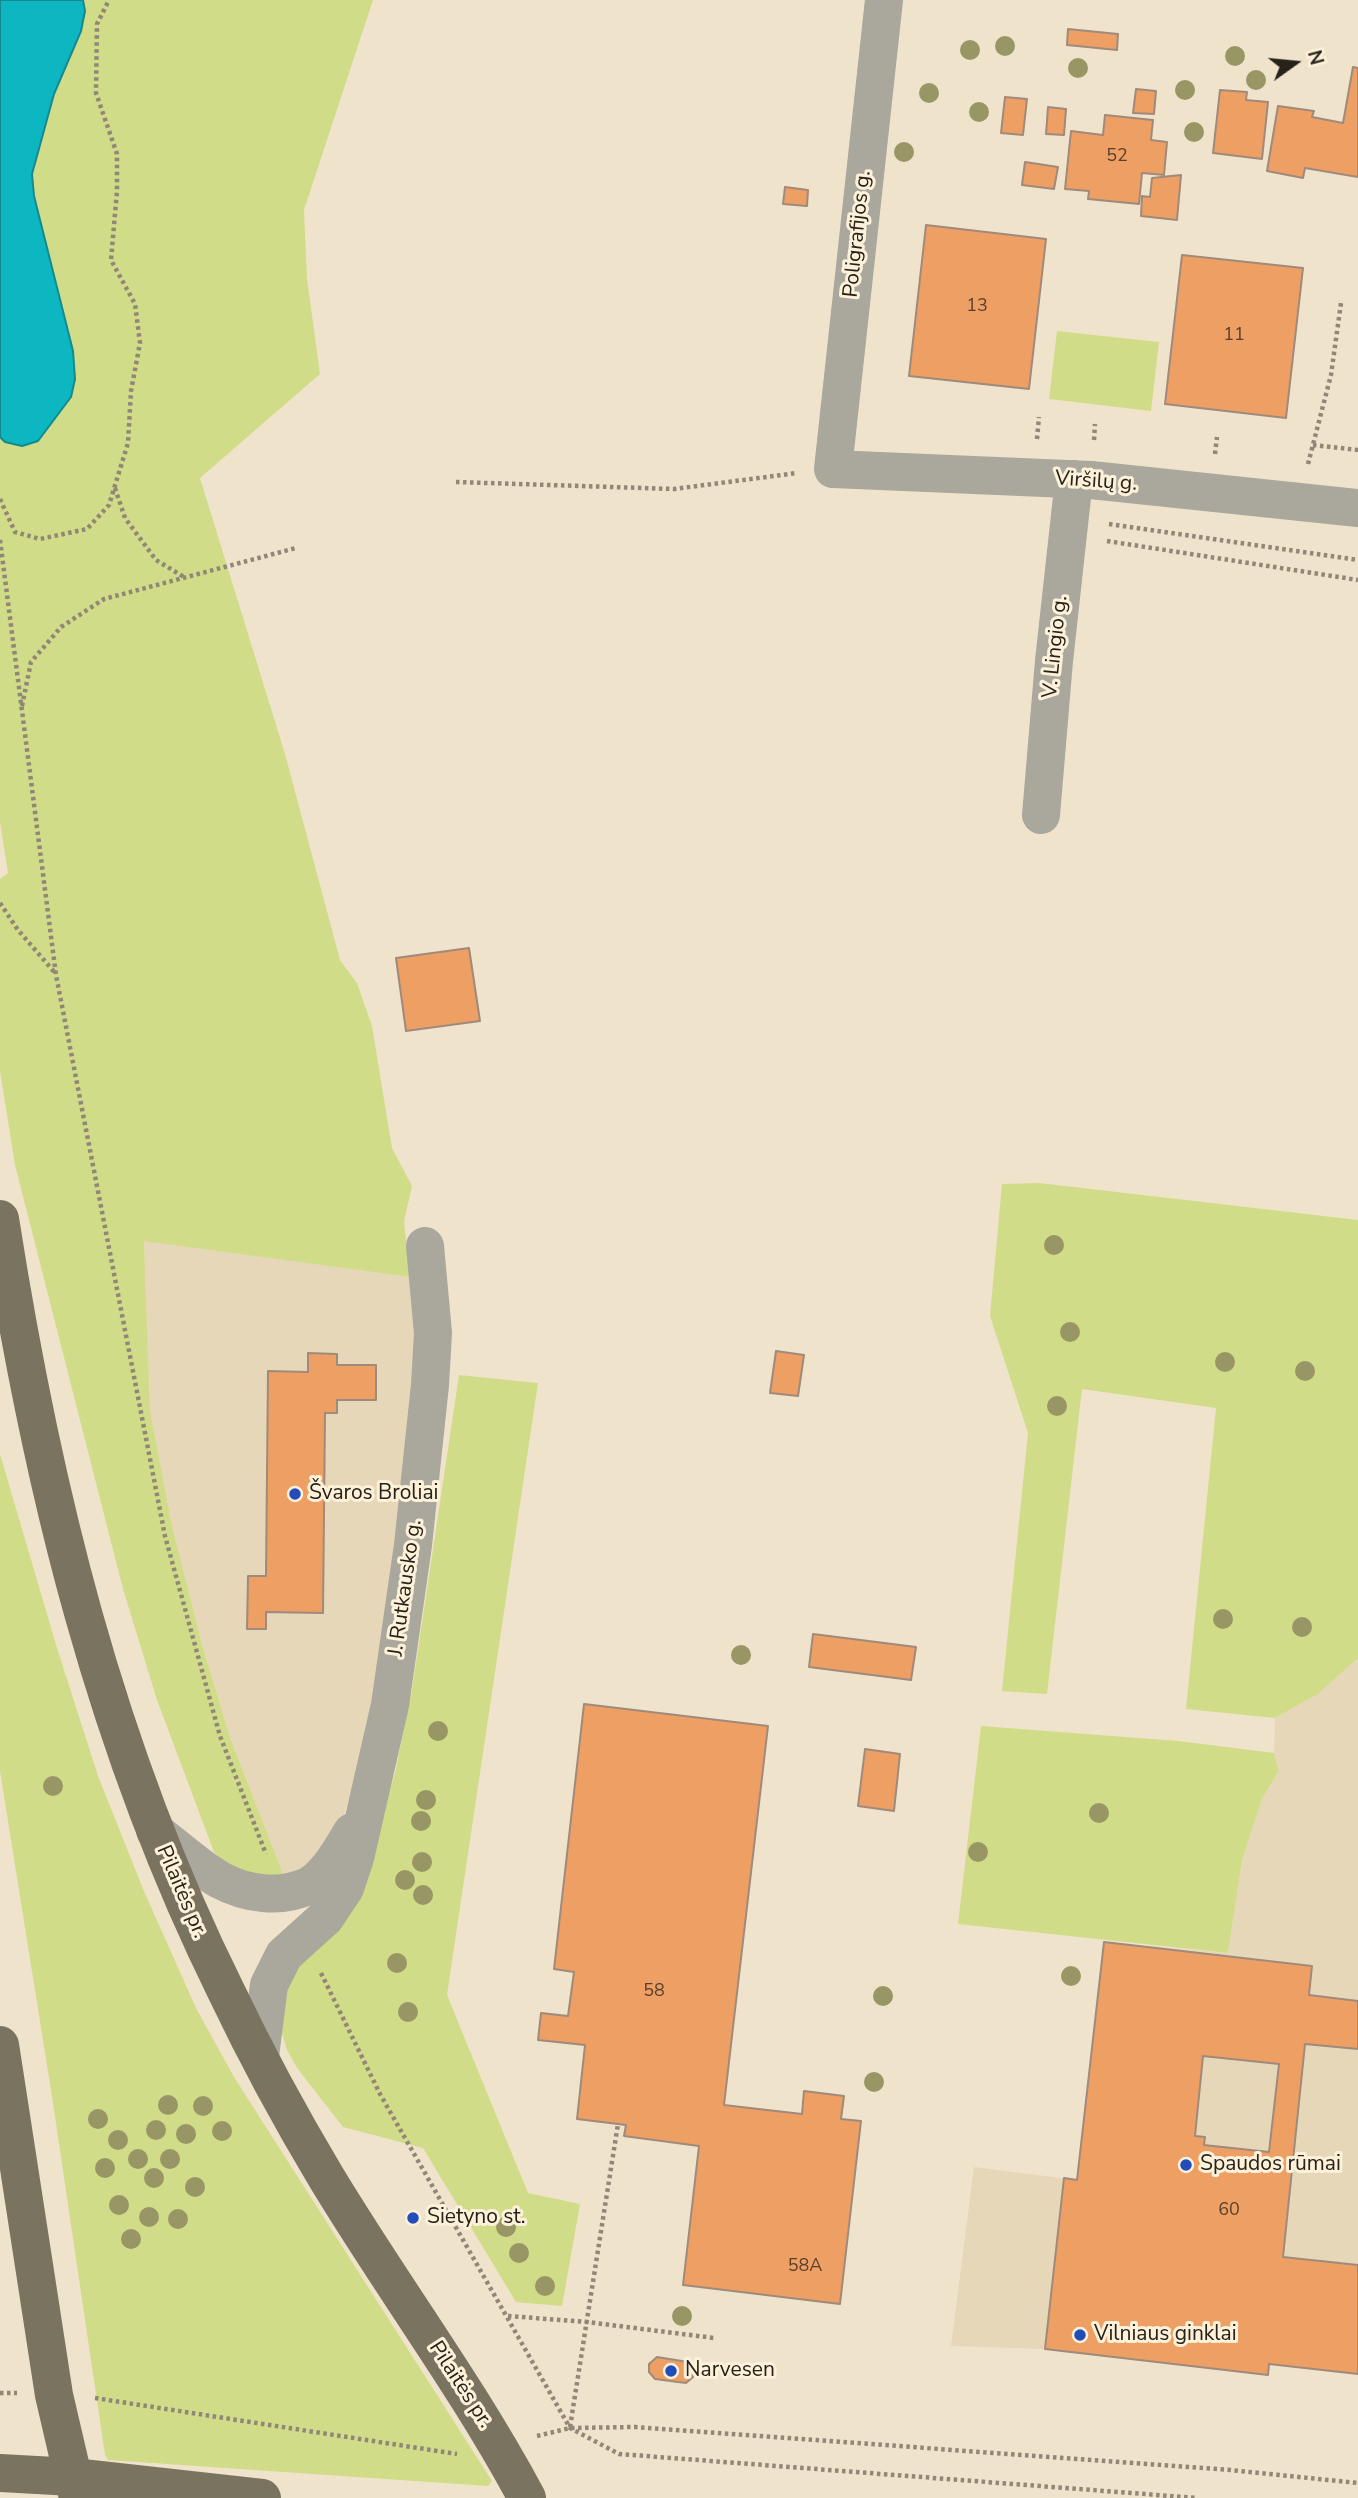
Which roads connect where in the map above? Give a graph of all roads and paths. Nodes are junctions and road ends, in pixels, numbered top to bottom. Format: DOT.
graph roads {
  1 [pos="109,0"];
  2 [pos="884,0"];
  3 [pos="1341,303"];
  4 [pos="1313,445"];
  5 [pos="1358,450"];
  6 [pos="833,469"];
  7 [pos="1074,479"];
  8 [pos="456,482"];
  9 [pos="115,487"];
  10 [pos="0,499"];
  11 [pos="1298,502"];
  12 [pos="1358,508"];
  13 [pos="1069,527"];
  14 [pos="0,540"];
  15 [pos="296,548"];
  16 [pos="1358,560"];
  17 [pos="184,577"];
  18 [pos="1358,580"];
  19 [pos="22,710"];
  20 [pos="1041,816"];
  21 [pos="0,903"];
  22 [pos="56,975"];
  23 [pos="0,1219"];
  24 [pos="425,1246"];
  25 [pos="368,1803"];
  26 [pos="155,1831"];
  27 [pos="282,1893"];
  28 [pos="303,1939"];
  29 [pos="0,2045"];
  30 [pos="260,2056"];
  31 [pos="618,2124"];
  32 [pos="508,2316"];
  33 [pos="587,2322"];
  34 [pos="714,2338"];
  35 [pos="106,2399"];
  36 [pos="570,2428"];
  37 [pos="498,2445"];
  38 [pos="0,2473"];
  39 [pos="1358,2483"];
  40 [pos="76,2487"];
  41 [pos="262,2498"];
  42 [pos="527,2498"];
  43 [pos="1197,2498"];
  1 -- 9 [label="path"];
  2 -- 6 [label="street, Poligrafijos g."];
  3 -- 4 [label="path"];
  4 -- 5 [label="path"];
  4 -- 11 [label="path"];
  6 -- 7 [label="street, Viršilų g."];
  6 -- 8 [label="path"];
  7 -- 11 [label="street, Viršilų g."];
  7 -- 13 [label="street, V. Lingio g."];
  9 -- 10 [label="path"];
  9 -- 17 [label="path"];
  11 -- 12 [label="street, Viršilų g."];
  13 -- 16 [label="path"];
  13 -- 18 [label="path"];
  13 -- 20 [label="street, V. Lingio g."];
  14 -- 19 [label="path"];
  15 -- 17 [label="path"];
  17 -- 19 [label="path"];
  19 -- 22 [label="path"];
  21 -- 22 [label="path"];
  22 -- 27 [label="path"];
  23 -- 26 [label="main road, Pilaitės pr."];
  24 -- 25 [label="street, J. Rutkausko g."];
  25 -- 27 [label="street, J. Rutkausko g."];
  25 -- 28 [label="street, J. Rutkausko g."];
  26 -- 27 [label="street, J. Rutkausko g."];
  26 -- 30 [label="main road, Pilaitės pr."];
  28 -- 30 [label="street, J. Rutkausko g."];
  28 -- 32 [label="path"];
  29 -- 40 [label="main road"];
  30 -- 37 [label="main road, Pilaitės pr."];
  31 -- 33 [label="path"];
  32 -- 33 [label="path"];
  32 -- 36 [label="path"];
  33 -- 34 [label="path"];
  33 -- 36 [label="path"];
  35 -- 37 [label="path"];
  36 -- 37 [label="path"];
  36 -- 39 [label="path"];
  36 -- 43 [label="path"];
  37 -- 42 [label="main road, Pilaitės pr."];
  38 -- 40 [label="main road"];
  40 -- 41 [label="main road"];
}
